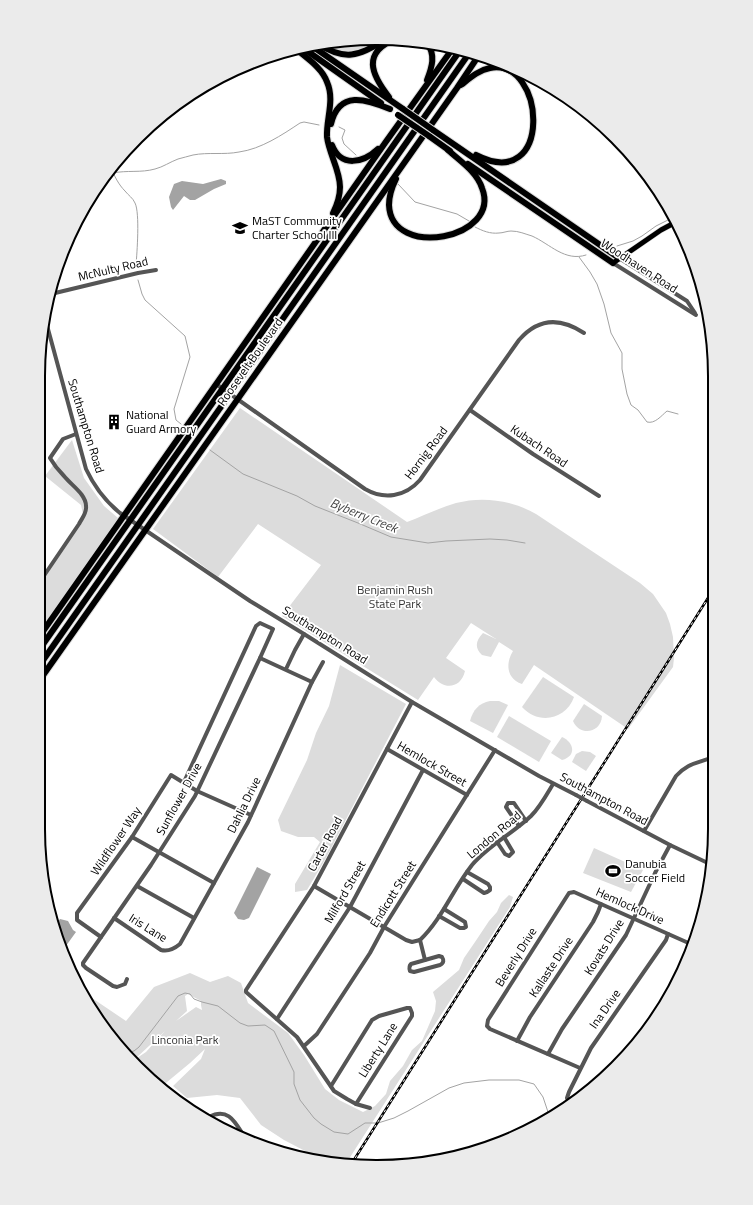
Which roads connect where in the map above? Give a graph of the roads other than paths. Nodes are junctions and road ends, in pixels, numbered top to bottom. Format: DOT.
graph roads {
  1 [pos="376,45"];
  2 [pos="384,45"];
  3 [pos="327,49"];
  4 [pos="430,49"];
  5 [pos="318,50"];
  6 [pos="308,52"];
  7 [pos="449,53"];
  8 [pos="301,54"];
  9 [pos="457,55"];
  10 [pos="466,57"];
  11 [pos="475,60"];
  12 [pos="495,67"];
  13 [pos="515,75"];
  14 [pos="424,88"];
  15 [pos="457,88"];
  16 [pos="394,103"];
  17 [pos="390,109"];
  18 [pos="385,143"];
  19 [pos="448,150"];
  20 [pos="462,150"];
  21 [pos="379,166"];
  22 [pos="398,172"];
  23 [pos="354,189"];
  24 [pos="671,225"];
  25 [pos="324,230"];
  26 [pos="619,258"];
  27 [pos="613,263"];
  28 [pos="156,270"];
  29 [pos="56,293"];
  30 [pos="48,331"];
  31 [pos="584,333"];
  32 [pos="216,384"];
  33 [pos="222,389"];
  34 [pos="230,394"];
  35 [pos="237,399"];
  36 [pos="470,410"];
  37 [pos="196,412"];
  38 [pos="222,422"];
  39 [pos="76,434"];
  40 [pos="183,445"];
  41 [pos="190,450"];
  42 [pos="599,496"];
  43 [pos="124,515"];
  44 [pos="130,520"];
  45 [pos="138,525"];
  46 [pos="145,530"];
  47 [pos="45,574"];
  48 [pos="45,628"];
  49 [pos="304,634"];
  50 [pos="45,641"];
  51 [pos="45,657"];
  52 [pos="260,658"];
  53 [pos="323,662"];
  54 [pos="286,669"];
  55 [pos="45,672"];
  56 [pos="312,682"];
  57 [pos="412,702"];
  58 [pos="387,749"];
  59 [pos="495,750"];
  60 [pos="708,759"];
  61 [pos="423,770"];
  62 [pos="184,782"];
  63 [pos="553,784"];
  64 [pos="197,791"];
  65 [pos="467,795"];
  66 [pos="251,815"];
  67 [pos="526,821"];
  68 [pos="519,826"];
  69 [pos="644,831"];
  70 [pos="132,837"];
  71 [pos="504,837"];
  72 [pos="497,842"];
  73 [pos="670,845"];
  74 [pos="159,853"];
  75 [pos="706,861"];
  76 [pos="467,872"];
  77 [pos="463,879"];
  78 [pos="214,883"];
  79 [pos="137,886"];
  80 [pos="314,886"];
  81 [pos="563,902"];
  82 [pos="601,904"];
  83 [pos="350,907"];
  84 [pos="444,908"];
  85 [pos="439,916"];
  86 [pos="114,918"];
  87 [pos="194,918"];
  88 [pos="634,918"];
  89 [pos="384,927"];
  90 [pos="668,934"];
  91 [pos="101,937"];
  92 [pos="420,940"];
  93 [pos="687,943"];
  94 [pos="173,949"];
  95 [pos="425,960"];
  96 [pos="127,979"];
  97 [pos="277,1019"];
  98 [pos="516,1041"];
  99 [pos="304,1046"];
  100 [pos="548,1054"];
  101 [pos="580,1068"];
  102 [pos="331,1086"];
  103 [pos="568,1099"];
  104 [pos="356,1104"];
  105 [pos="370,1108"];
  106 [pos="212,1117"];
  107 [pos="241,1131"];
  1 -- 3 [label="highway"];
  2 -- 16 [label="highway"];
  4 -- 14 [label="highway"];
  5 -- 16 [label="highway, Woodhaven Road"];
  6 -- 17 [label="highway, Woodhaven Road"];
  7 -- 14 [label="highway, Roosevelt Boulevard"];
  8 -- 25 [label="highway"];
  9 -- 21 [label="highway, Roosevelt Boulevard"];
  10 -- 34 [label="highway, Roosevelt Boulevard"];
  11 -- 15 [label="highway, Roosevelt Boulevard"];
  12 -- 15 [label="highway"];
  13 -- 20 [label="highway"];
  14 -- 18 [label="highway, Roosevelt Boulevard"];
  15 -- 22 [label="highway, Roosevelt Boulevard"];
  16 -- 20 [label="highway, Woodhaven Road, bridge"];
  17 -- 18 [label="highway"];
  17 -- 19 [label="highway, Woodhaven Road, bridge"];
  18 -- 23 [label="highway, Roosevelt Boulevard"];
  19 -- 22 [label="highway"];
  19 -- 27 [label="highway, Woodhaven Road"];
  20 -- 26 [label="highway, Woodhaven Road"];
  21 -- 23 [label="highway"];
  21 -- 33 [label="highway, Roosevelt Boulevard"];
  22 -- 35 [label="highway, Roosevelt Boulevard"];
  23 -- 25 [label="highway, Roosevelt Boulevard"];
  24 -- 26 [label="main road"];
  25 -- 32 [label="highway, Roosevelt Boulevard"];
  26 -- 27 [label="main road"];
  26 -- 27 [label="street, Woodhaven Road"];
  28 -- 29 [label="street, McNulty Road"];
  30 -- 39 [label="street, Southampton Road"];
  31 -- 36 [label="street, Hornig Road"];
  32 -- 33 [label="street, Hornig Road"];
  32 -- 37 [label="highway, Roosevelt Boulevard"];
  33 -- 34 [label="street, Hornig Road"];
  33 -- 40 [label="highway, Roosevelt Boulevard"];
  34 -- 35 [label="street, Hornig Road"];
  34 -- 41 [label="highway, Roosevelt Boulevard"];
  35 -- 36 [label="street, Hornig Road"];
  35 -- 38 [label="highway, Roosevelt Boulevard"];
  36 -- 42 [label="street, Kubach Road"];
  37 -- 40 [label="highway"];
  37 -- 43 [label="highway, Roosevelt Boulevard"];
  38 -- 41 [label="highway"];
  38 -- 46 [label="highway, Roosevelt Boulevard"];
  39 -- 43 [label="street, Southampton Road"];
  39 -- 47 [label="street"];
  40 -- 44 [label="highway, Roosevelt Boulevard"];
  41 -- 45 [label="highway, Roosevelt Boulevard"];
  43 -- 44 [label="street, Southampton Road"];
  43 -- 48 [label="highway, Roosevelt Boulevard"];
  44 -- 45 [label="street, Southampton Road"];
  44 -- 50 [label="highway, Roosevelt Boulevard"];
  45 -- 46 [label="street, Southampton Road"];
  45 -- 51 [label="highway, Roosevelt Boulevard"];
  46 -- 49 [label="street, Southampton Road"];
  46 -- 55 [label="highway, Roosevelt Boulevard"];
  49 -- 54 [label="street"];
  49 -- 57 [label="street, Southampton Road"];
  52 -- 54 [label="street"];
  52 -- 62 [label="street, Sunflower Drive"];
  52 -- 64 [label="street, Sunflower Drive"];
  53 -- 56 [label="street, Dahlia Drive"];
  54 -- 56 [label="street"];
  56 -- 66 [label="street, Dahlia Drive"];
  57 -- 58 [label="street, Carter Road"];
  57 -- 59 [label="street, Southampton Road"];
  58 -- 61 [label="street, Hemlock Street"];
  58 -- 80 [label="street, Carter Road"];
  59 -- 63 [label="street, Southampton Road"];
  59 -- 65 [label="street, Endicott Street"];
  60 -- 69 [label="street"];
  61 -- 65 [label="street, Hemlock Street"];
  61 -- 83 [label="street, Milford Street"];
  62 -- 64 [label="street"];
  62 -- 70 [label="street, Wildflower Way"];
  63 -- 67 [label="street, London Road"];
  63 -- 69 [label="street, Southampton Road, bridge"];
  64 -- 66 [label="street"];
  64 -- 74 [label="street, Sunflower Drive"];
  65 -- 89 [label="street, Endicott Street"];
  66 -- 78 [label="street, Dahlia Drive"];
  67 -- 68 [label="street, London Road"];
  67 -- 68 [label="street"];
  68 -- 71 [label="street, London Road"];
  69 -- 73 [label="street, Southampton Road"];
  70 -- 74 [label="street"];
  70 -- 91 [label="street, Wildflower Way"];
  71 -- 72 [label="street, London Road"];
  71 -- 72 [label="street"];
  72 -- 76 [label="street, London Road"];
  73 -- 75 [label="street, Southampton Road"];
  73 -- 88 [label="street, Kovats Drive"];
  74 -- 78 [label="street"];
  74 -- 79 [label="street, Sunflower Drive"];
  76 -- 77 [label="street, London Road"];
  76 -- 77 [label="street"];
  77 -- 84 [label="street, London Road"];
  78 -- 87 [label="street, Dahlia Drive"];
  79 -- 86 [label="street, Sunflower Drive"];
  79 -- 87 [label="street"];
  80 -- 83 [label="street"];
  80 -- 97 [label="street, Carter Road"];
  81 -- 82 [label="street, Hemlock Drive"];
  81 -- 98 [label="street, Beverly Drive"];
  82 -- 88 [label="street, Hemlock Drive"];
  82 -- 98 [label="street, Kallaste Drive"];
  83 -- 89 [label="street"];
  83 -- 97 [label="street, Milford Street"];
  84 -- 85 [label="street, London Road"];
  84 -- 85 [label="street"];
  85 -- 92 [label="street, London Road"];
  86 -- 91 [label="street, Sunflower Drive"];
  86 -- 94 [label="street, Iris Lane"];
  87 -- 94 [label="street, Dahlia Drive"];
  88 -- 90 [label="street, Hemlock Drive"];
  88 -- 100 [label="street, Kovats Drive"];
  89 -- 92 [label="street"];
  89 -- 99 [label="street, Endicott Street"];
  90 -- 93 [label="street, Hemlock Drive"];
  90 -- 101 [label="street, Ina Drive"];
  91 -- 96 [label="street, Sunflower Drive"];
  92 -- 95 [label="street"];
  95 -- 95 [label="street"];
  97 -- 99 [label="street"];
  98 -- 100 [label="street"];
  99 -- 102 [label="street"];
  100 -- 101 [label="street"];
  101 -- 103 [label="street, Ina Drive"];
  102 -- 104 [label="street"];
  102 -- 104 [label="street, Liberty Lane"];
  104 -- 105 [label="street"];
  106 -- 107 [label="street"];
}
